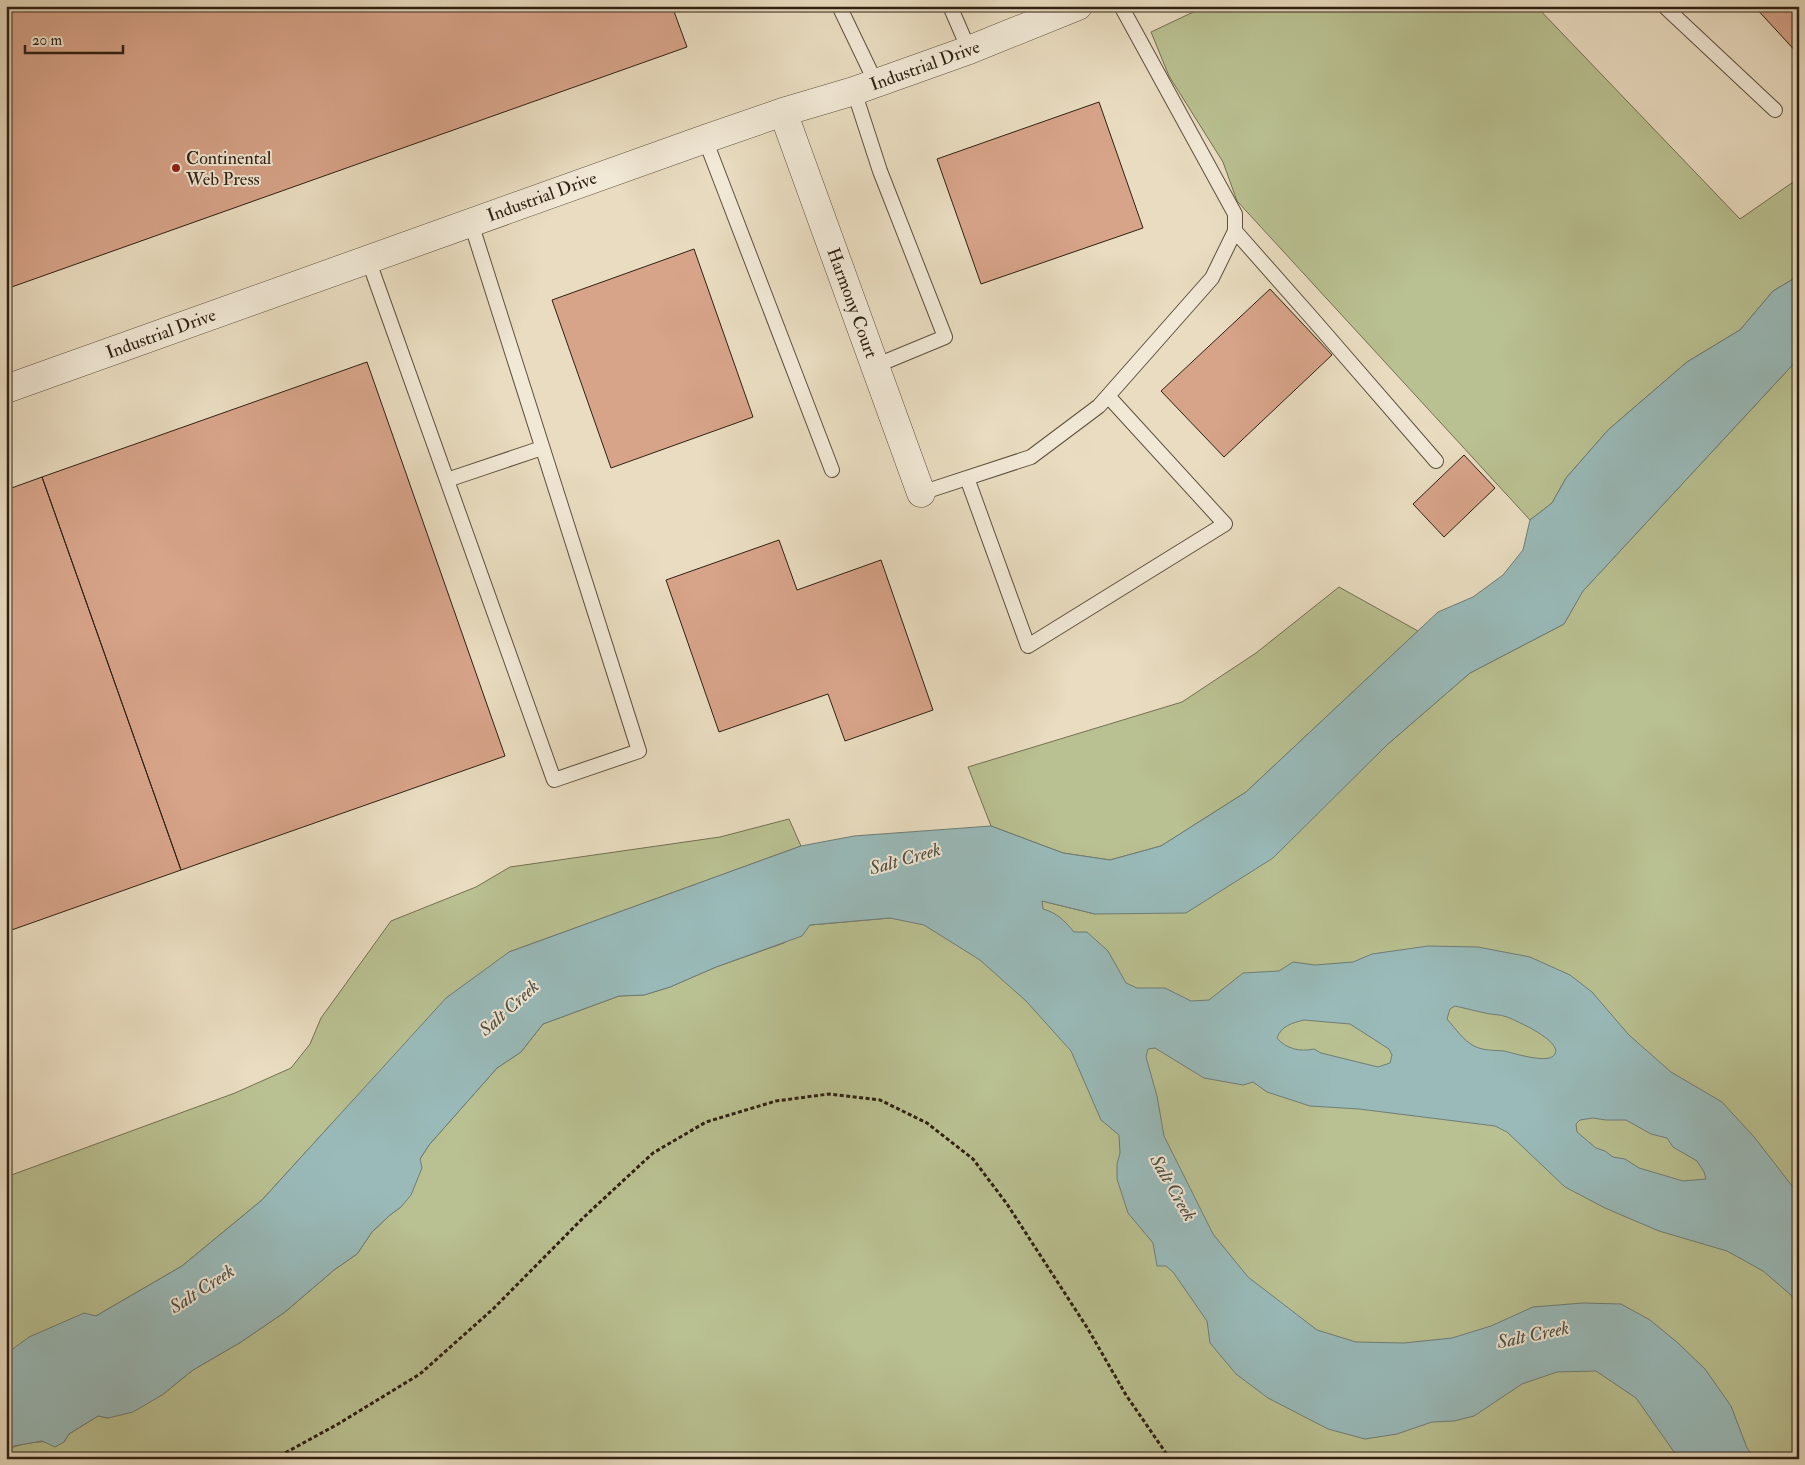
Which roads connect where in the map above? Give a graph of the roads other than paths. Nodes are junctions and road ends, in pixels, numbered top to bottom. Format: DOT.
graph roads {
  1 [pos="839,6"];
  2 [pos="950,6"];
  3 [pos="1078,6"];
  4 [pos="1121,6"];
  5 [pos="1664,6"];
  6 [pos="969,50"];
  7 [pos="865,87"];
  8 [pos="1775,110"];
  9 [pos="783,112"];
  10 [pos="705,139"];
  11 [pos="471,223"];
  12 [pos="1235,231"];
  13 [pos="368,259"];
  14 [pos="875,366"];
  15 [pos="6,389"];
  16 [pos="1108,396"];
  17 [pos="542,448"];
  18 [pos="1436,461"];
  19 [pos="832,470"];
  20 [pos="967,478"];
  21 [pos="447,480"];
  22 [pos="921,493"];
  1 -- 7 [label="lane"];
  2 -- 6 [label="lane"];
  3 -- 6 [label="street, Industrial Drive"];
  4 -- 12 [label="lane"];
  5 -- 8 [label="lane"];
  6 -- 7 [label="street, Industrial Drive"];
  7 -- 9 [label="street, Industrial Drive"];
  7 -- 14 [label="lane"];
  9 -- 10 [label="street, Industrial Drive"];
  9 -- 14 [label="street, Harmony Court"];
  10 -- 11 [label="street, Industrial Drive"];
  10 -- 19 [label="lane"];
  11 -- 13 [label="street, Industrial Drive"];
  11 -- 17 [label="lane"];
  12 -- 16 [label="lane"];
  12 -- 18 [label="lane"];
  13 -- 15 [label="street, Industrial Drive"];
  13 -- 21 [label="lane"];
  14 -- 22 [label="street, Harmony Court"];
  16 -- 20 [label="lane"];
  16 -- 20 [label="lane"];
  17 -- 21 [label="lane"];
  17 -- 21 [label="lane"];
  20 -- 22 [label="lane"];
}
